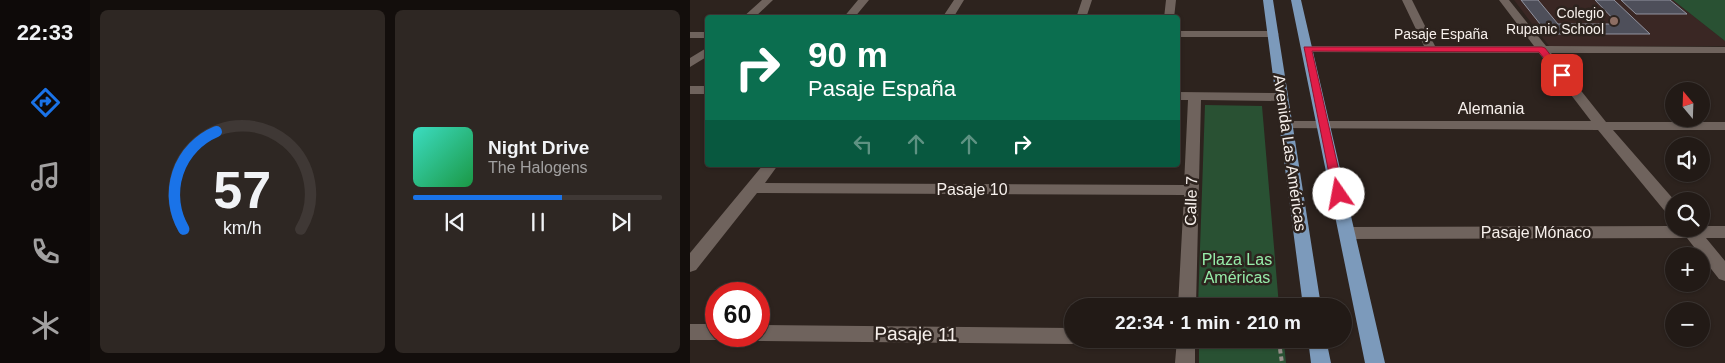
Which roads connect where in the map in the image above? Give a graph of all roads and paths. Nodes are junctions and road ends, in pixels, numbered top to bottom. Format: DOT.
graph roads {
  1 [pos="768,0"];
  2 [pos="864,0"];
  3 [pos="959,0"];
  4 [pos="1087,0"];
  5 [pos="1171,0"];
  6 [pos="1268,0"];
  7 [pos="1296,0"];
  8 [pos="1407,0"];
  9 [pos="1504,0"];
  10 [pos="750,15"];
  11 [pos="851,15"];
  12 [pos="949,15"];
  13 [pos="1082,15"];
  14 [pos="1169,15"];
  15 [pos="1180,34"];
  16 [pos="1273,34"];
  17 [pos="690,35"];
  18 [pos="705,35"];
  19 [pos="1307,48"];
  20 [pos="1431,49"];
  21 [pos="1542,49"];
  22 [pos="1725,50"];
  23 [pos="705,52"];
  24 [pos="690,63"];
  25 [pos="690,90"];
  26 [pos="705,90"];
  27 [pos="1180,96"];
  28 [pos="1194,96"];
  29 [pos="1282,97"];
  30 [pos="1286,125"];
  31 [pos="1324,125"];
  32 [pos="1603,126"];
  33 [pos="1725,126"];
  34 [pos="769,167"];
  35 [pos="753,188"];
  36 [pos="1191,190"];
  37 [pos="1665,199"];
  38 [pos="1665,230"];
  39 [pos="1710,231"];
  40 [pos="1347,232"];
  41 [pos="1725,232"];
  42 [pos="1696,237"];
  43 [pos="690,265"];
  44 [pos="1725,274"];
  45 [pos="1187,298"];
  46 [pos="1311,298"];
  47 [pos="690,332"];
  48 [pos="705,332"];
  49 [pos="770,333"];
  50 [pos="1064,336"];
  51 [pos="1186,348"];
  52 [pos="1318,348"];
  53 [pos="1280,349"];
  54 [pos="1185,363"];
  55 [pos="1282,363"];
  56 [pos="1321,363"];
  57 [pos="1375,363"];
  1 -- 10 [label="street"];
  2 -- 11 [label="street"];
  3 -- 12 [label="street"];
  4 -- 13 [label="street"];
  5 -- 14 [label="street"];
  6 -- 16 [label="main road, Avenida Las Américas"];
  7 -- 19 [label="main road, Avenida Las Américas"];
  8 -- 20 [label="street"];
  9 -- 21 [label="street"];
  15 -- 16 [label="street"];
  16 -- 29 [label="main road, Avenida Las Américas"];
  17 -- 18 [label="street"];
  19 -- 20 [label="street, Pasaje España"];
  19 -- 31 [label="main road, Avenida Las Américas"];
  20 -- 21 [label="street, Pasaje España"];
  21 -- 22 [label="street, Pasaje España"];
  21 -- 32 [label="street"];
  23 -- 24 [label="street"];
  25 -- 26 [label="street"];
  27 -- 28 [label="street"];
  28 -- 29 [label="street"];
  28 -- 36 [label="street, Calle 7"];
  29 -- 30 [label="main road, Avenida Las Américas"];
  30 -- 31 [label="street, Alemania"];
  30 -- 46 [label="main road, Avenida Las Américas"];
  31 -- 32 [label="street, Alemania"];
  31 -- 40 [label="main road, Avenida Las Américas"];
  32 -- 33 [label="street, Alemania"];
  32 -- 37 [label="street"];
  34 -- 35 [label="street"];
  35 -- 36 [label="street, Pasaje 10"];
  35 -- 43 [label="street"];
  36 -- 45 [label="street, Calle 7"];
  38 -- 40 [label="street, Pasaje Mónaco"];
  39 -- 41 [label="street, Pasaje Mónaco"];
  40 -- 57 [label="main road, Avenida Las Américas"];
  42 -- 44 [label="street"];
  47 -- 48 [label="street"];
  49 -- 50 [label="street, Pasaje 11"];
  51 -- 54 [label="street"];
  52 -- 56 [label="main road"];
  53 -- 55 [label="path"];
}
